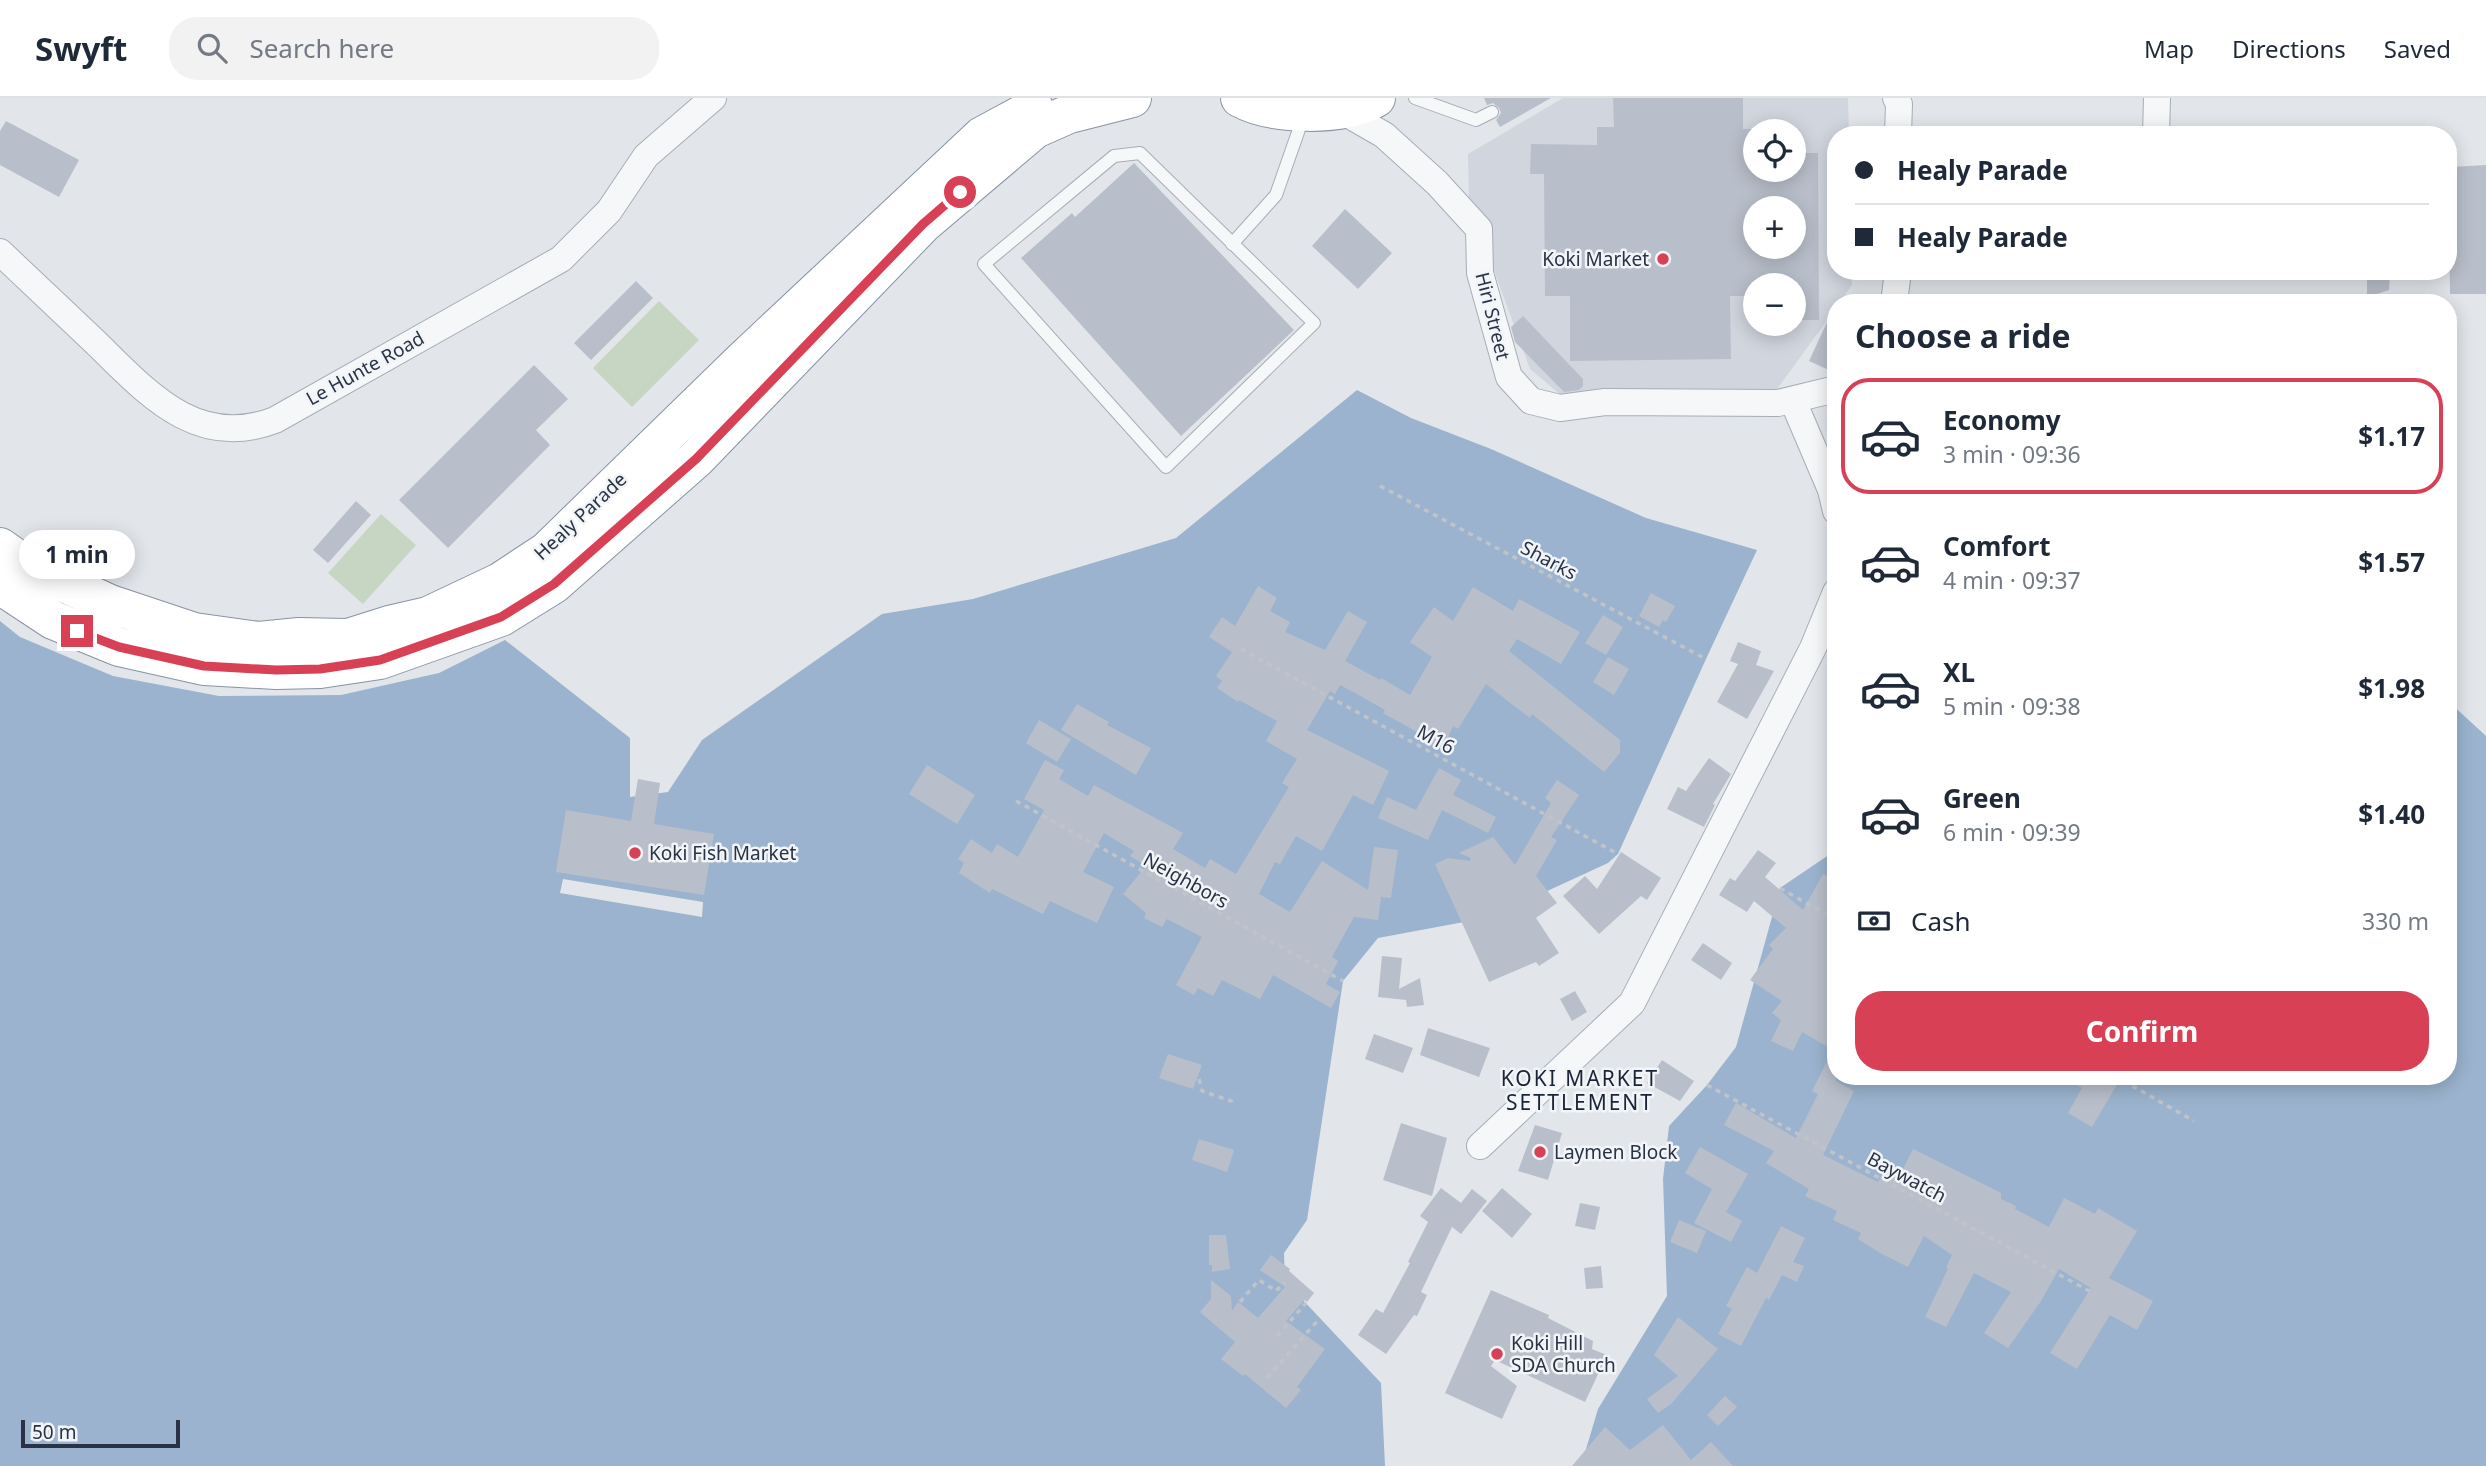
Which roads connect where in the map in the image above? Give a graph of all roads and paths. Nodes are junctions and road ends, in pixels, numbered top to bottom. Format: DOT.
graph roads {
  1 [pos="713,98"];
  2 [pos="1054,98"];
  3 [pos="1132,98"];
  4 [pos="1376,98"];
  5 [pos="1415,98"];
  6 [pos="1896,98"];
  7 [pos="2157,98"];
  8 [pos="1238,99"];
  9 [pos="1320,111"];
  10 [pos="1492,112"];
  11 [pos="1898,126"];
  12 [pos="2156,126"];
  13 [pos="1232,243"];
  14 [pos="0,252"];
  15 [pos="1827,392"];
  16 [pos="1793,401"];
  17 [pos="1827,480"];
  18 [pos="1380,486"];
  19 [pos="0,547"];
  20 [pos="0,585"];
  21 [pos="1827,614"];
  22 [pos="1241,649"];
  23 [pos="1706,659"];
  24 [pos="1016,801"];
  25 [pos="1618,854"];
  26 [pos="1780,888"];
  27 [pos="1827,915"];
  28 [pos="1343,981"];
  29 [pos="1199,1079"];
  30 [pos="1707,1085"];
  31 [pos="2131,1085"];
  32 [pos="1235,1095"];
  33 [pos="2194,1121"];
  34 [pos="1480,1146"];
  35 [pos="1285,1282"];
  36 [pos="2095,1294"];
  37 [pos="1240,1302"];
  38 [pos="1306,1303"];
  39 [pos="1320,1318"];
  40 [pos="1277,1336"];
  41 [pos="1267,1378"];
  1 -- 14 [label="street, Le Hunte Road"];
  2 -- 19 [label="highway, Healy Parade"];
  3 -- 20 [label="highway, Healy Parade"];
  4 -- 9 [label="highway"];
  5 -- 10 [label="lane"];
  6 -- 11 [label="street"];
  7 -- 12 [label="street"];
  8 -- 9 [label="highway"];
  9 -- 13 [label="lane"];
  9 -- 16 [label="street, Hiri Street"];
  13 -- 13 [label="lane"];
  15 -- 16 [label="street, Hiri Street"];
  16 -- 17 [label="street"];
  18 -- 23 [label="path, Sharks"];
  21 -- 34 [label="street"];
  22 -- 25 [label="path, M16"];
  24 -- 28 [label="path, Neighbors"];
  26 -- 27 [label="path"];
  29 -- 32 [label="path"];
  30 -- 36 [label="path, Baywatch"];
  31 -- 33 [label="path"];
  35 -- 37 [label="path"];
  38 -- 40 [label="path"];
  39 -- 41 [label="path"];
}
